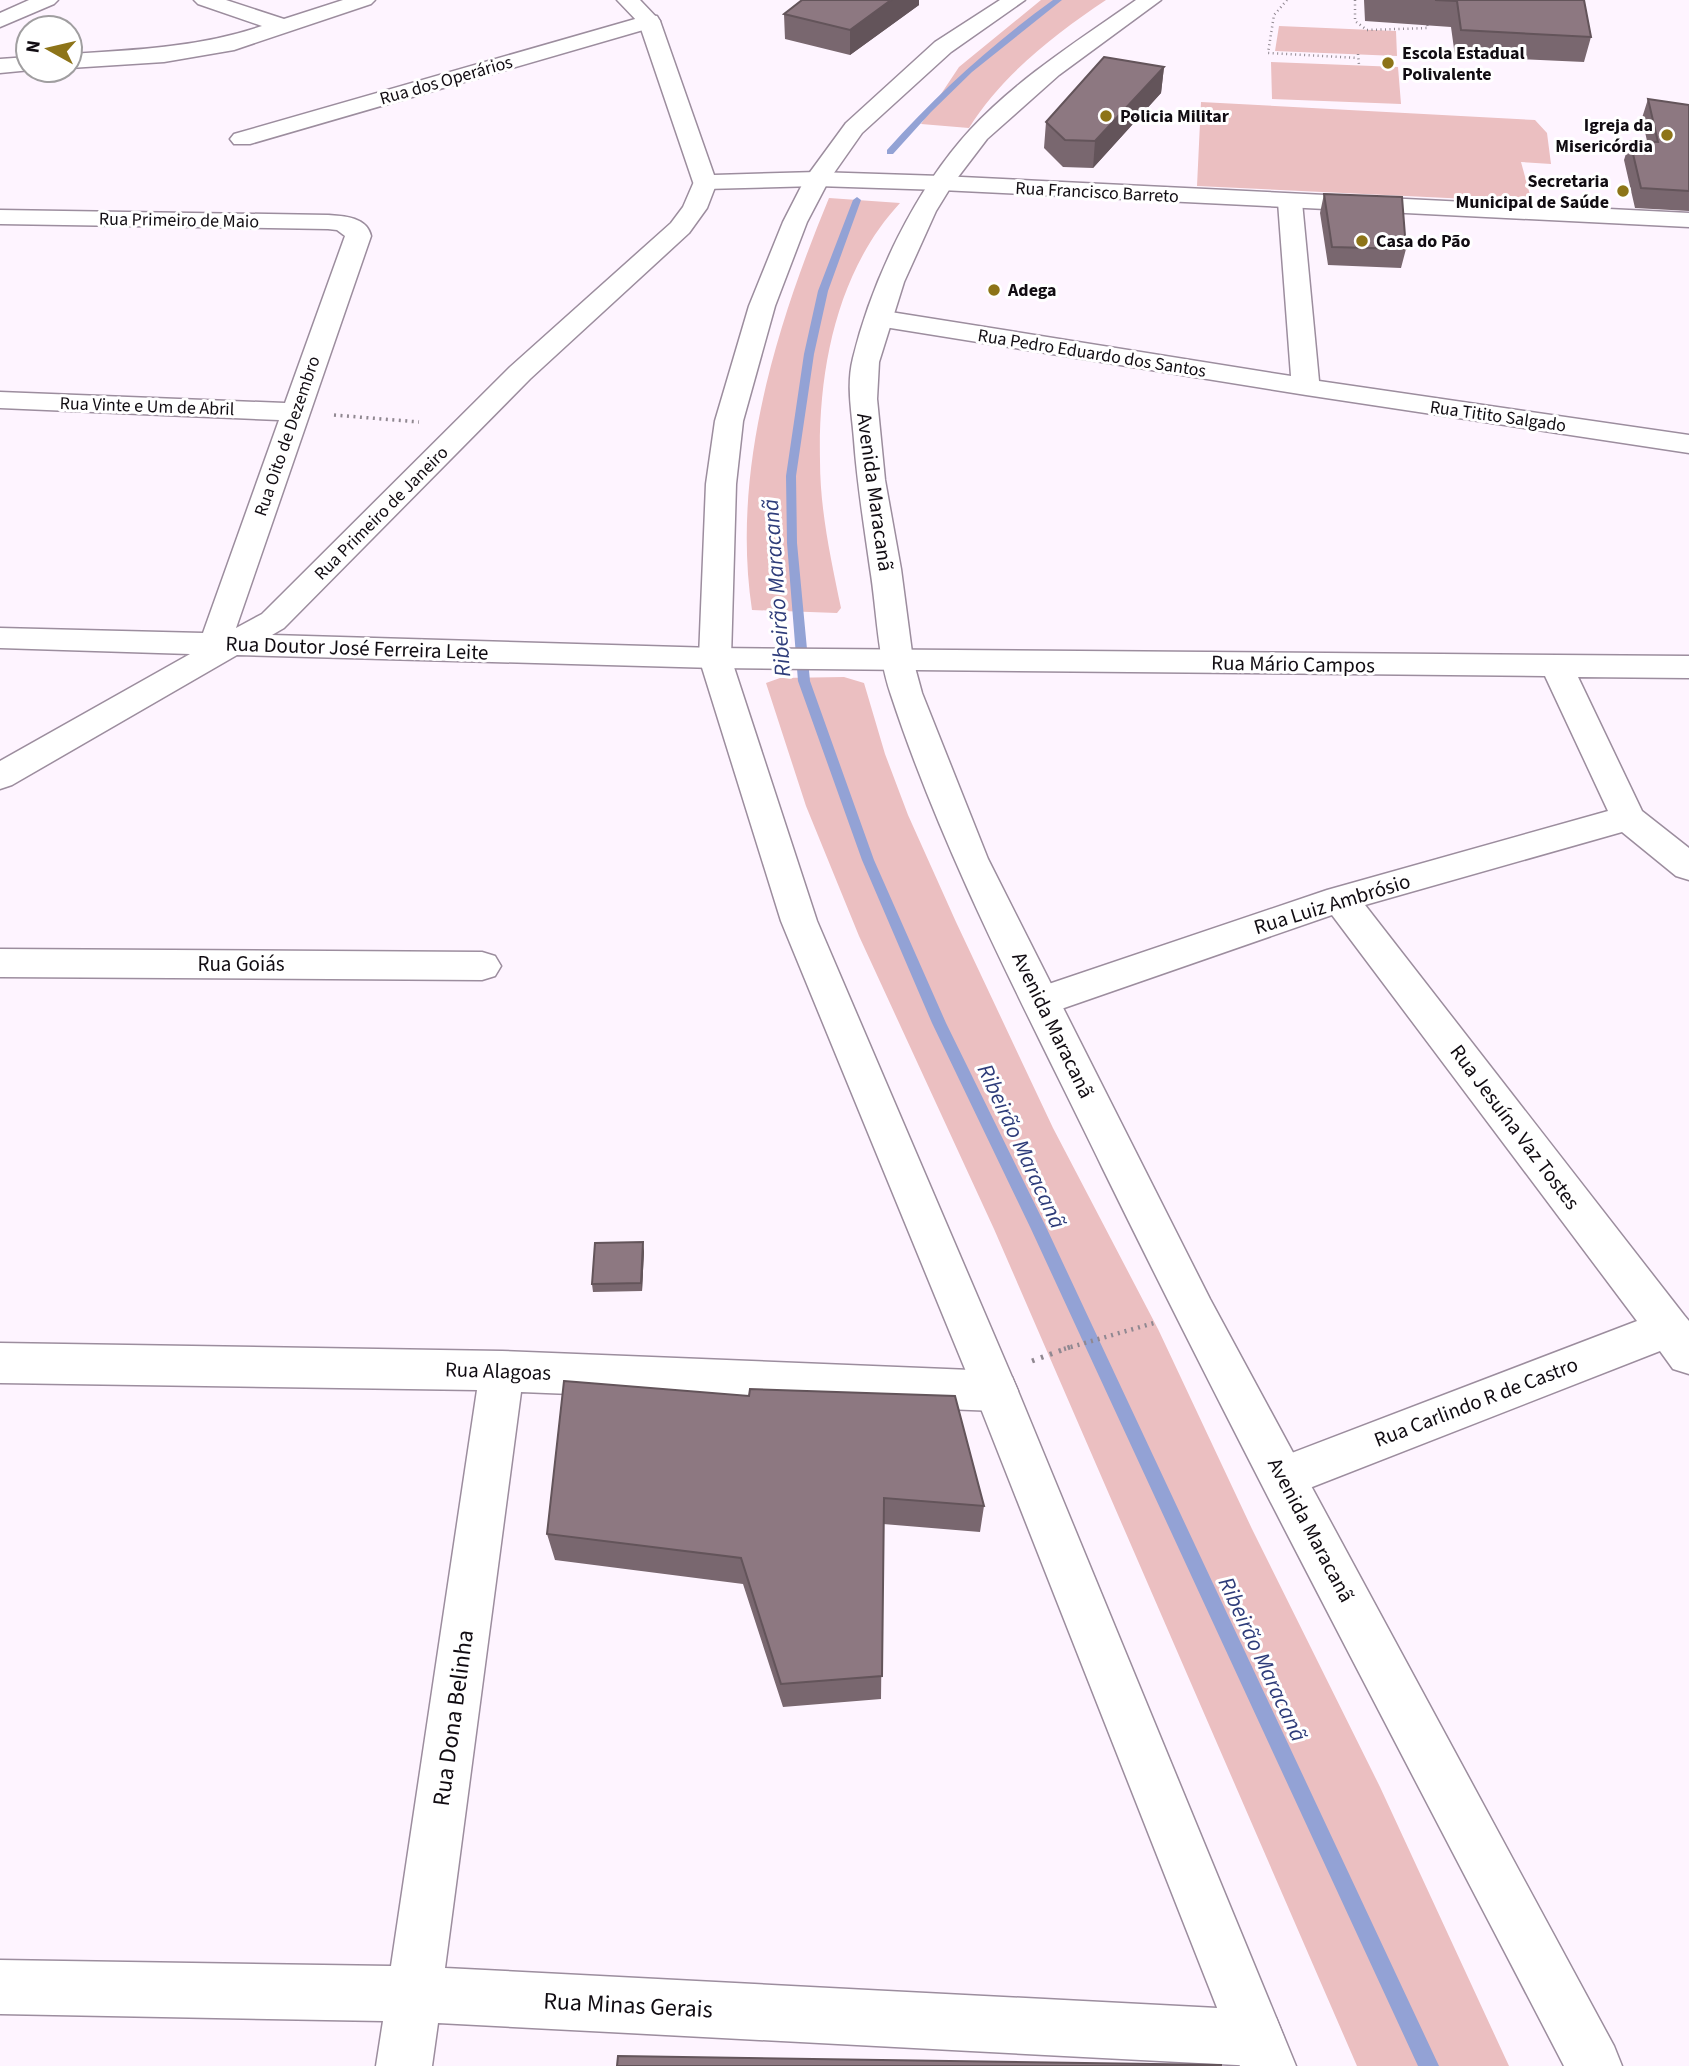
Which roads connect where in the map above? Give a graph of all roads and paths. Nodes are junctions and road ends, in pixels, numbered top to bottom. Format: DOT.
graph roads {
  1 [pos="47,0"];
  2 [pos="205,0"];
  3 [pos="364,0"];
  4 [pos="628,0"];
  5 [pos="1014,0"];
  6 [pos="1150,0"];
  7 [pos="1287,0"];
  8 [pos="1355,0"];
  9 [pos="1426,16"];
  10 [pos="0,21"];
  11 [pos="649,21"];
  12 [pos="285,27"];
  13 [pos="84,60"];
  14 [pos="1359,65"];
  15 [pos="242,139"];
  16 [pos="817,179"];
  17 [pos="705,182"];
  18 [pos="941,183"];
  19 [pos="1290,202"];
  20 [pos="0,217"];
  21 [pos="1689,220"];
  22 [pos="357,230"];
  23 [pos="878,318"];
  24 [pos="1307,387"];
  25 [pos="0,400"];
  26 [pos="295,412"];
  27 [pos="468,425"];
  28 [pos="1689,444"];
  29 [pos="0,638"];
  30 [pos="224,644"];
  31 [pos="731,658"];
  32 [pos="848,660"];
  33 [pos="897,660"];
  34 [pos="1557,667"];
  35 [pos="1689,667"];
  36 [pos="0,777"];
  37 [pos="1628,818"];
  38 [pos="1689,867"];
  39 [pos="1340,899"];
  40 [pos="0,963"];
  41 [pos="482,966"];
  42 [pos="1041,1001"];
  43 [pos="1163,1321"];
  44 [pos="1679,1341"];
  45 [pos="1037,1357"];
  46 [pos="0,1363"];
  47 [pos="502,1371"];
  48 [pos="996,1391"];
  49 [pos="1284,1477"];
  50 [pos="0,1987"];
  51 [pos="413,1994"];
  52 [pos="1262,2052"];
  53 [pos="404,2066"];
  54 [pos="1594,2066"];
  1 -- 10 [label="street"];
  2 -- 12 [label="street"];
  3 -- 12 [label="street"];
  4 -- 11 [label="street"];
  5 -- 16 [label="street"];
  6 -- 18 [label="street, Avenida Maracanã"];
  7 -- 14 [label="path"];
  8 -- 9 [label="path"];
  11 -- 15 [label="street, Rua dos Operários"];
  11 -- 17 [label="street"];
  12 -- 13 [label="street"];
  16 -- 17 [label="street, Rua Francisco Barreto"];
  16 -- 18 [label="street, Rua Francisco Barreto"];
  16 -- 31 [label="street"];
  17 -- 27 [label="street, Rua Primeiro de Janeiro"];
  18 -- 19 [label="street, Rua Francisco Barreto"];
  18 -- 23 [label="street, Avenida Maracanã"];
  19 -- 21 [label="street, Rua Francisco Barreto"];
  19 -- 24 [label="street"];
  20 -- 22 [label="street, Rua Primeiro de Maio"];
  22 -- 26 [label="street, Rua Oito de Dezembro"];
  23 -- 24 [label="street, Rua Pedro Eduardo dos Santos"];
  23 -- 33 [label="street, Avenida Maracanã"];
  24 -- 28 [label="street, Rua Titito Salgado"];
  25 -- 26 [label="street, Rua Vinte e Um de Abril"];
  26 -- 27 [label="path"];
  26 -- 30 [label="street, Rua Oito de Dezembro"];
  27 -- 30 [label="street, Rua Primeiro de Janeiro"];
  29 -- 30 [label="street, Rua Doutor José Ferreira Leite"];
  30 -- 31 [label="street, Rua Doutor José Ferreira Leite"];
  30 -- 36 [label="street, Rua Primeiro de Janeiro"];
  31 -- 32 [label="street, Rua Doutor José Ferreira Leite"];
  31 -- 48 [label="street"];
  32 -- 33 [label="street, Rua Mário Campos"];
  33 -- 34 [label="street, Rua Mário Campos"];
  33 -- 42 [label="street, Avenida Maracanã"];
  34 -- 35 [label="street, Rua Mário Campos"];
  34 -- 37 [label="street"];
  37 -- 38 [label="street"];
  37 -- 39 [label="street, Rua Luiz Ambrósio"];
  39 -- 42 [label="street, Rua Luiz Ambrósio"];
  39 -- 44 [label="street, Rua Jesuína Vaz Tostes"];
  40 -- 41 [label="street, Rua Goiás"];
  42 -- 49 [label="street, Avenida Maracanã"];
  43 -- 45 [label="path"];
  44 -- 49 [label="street, Rua Carlindo R de Castro"];
  46 -- 47 [label="street, Rua Alagoas"];
  47 -- 48 [label="street, Rua Alagoas"];
  47 -- 51 [label="street, Rua Dona Belinha"];
  48 -- 52 [label="street"];
  49 -- 54 [label="street, Avenida Maracanã"];
  50 -- 51 [label="street, Rua Minas Gerais"];
  51 -- 52 [label="street, Rua Minas Gerais"];
  51 -- 53 [label="street, Rua Dona Belinha"];
}
